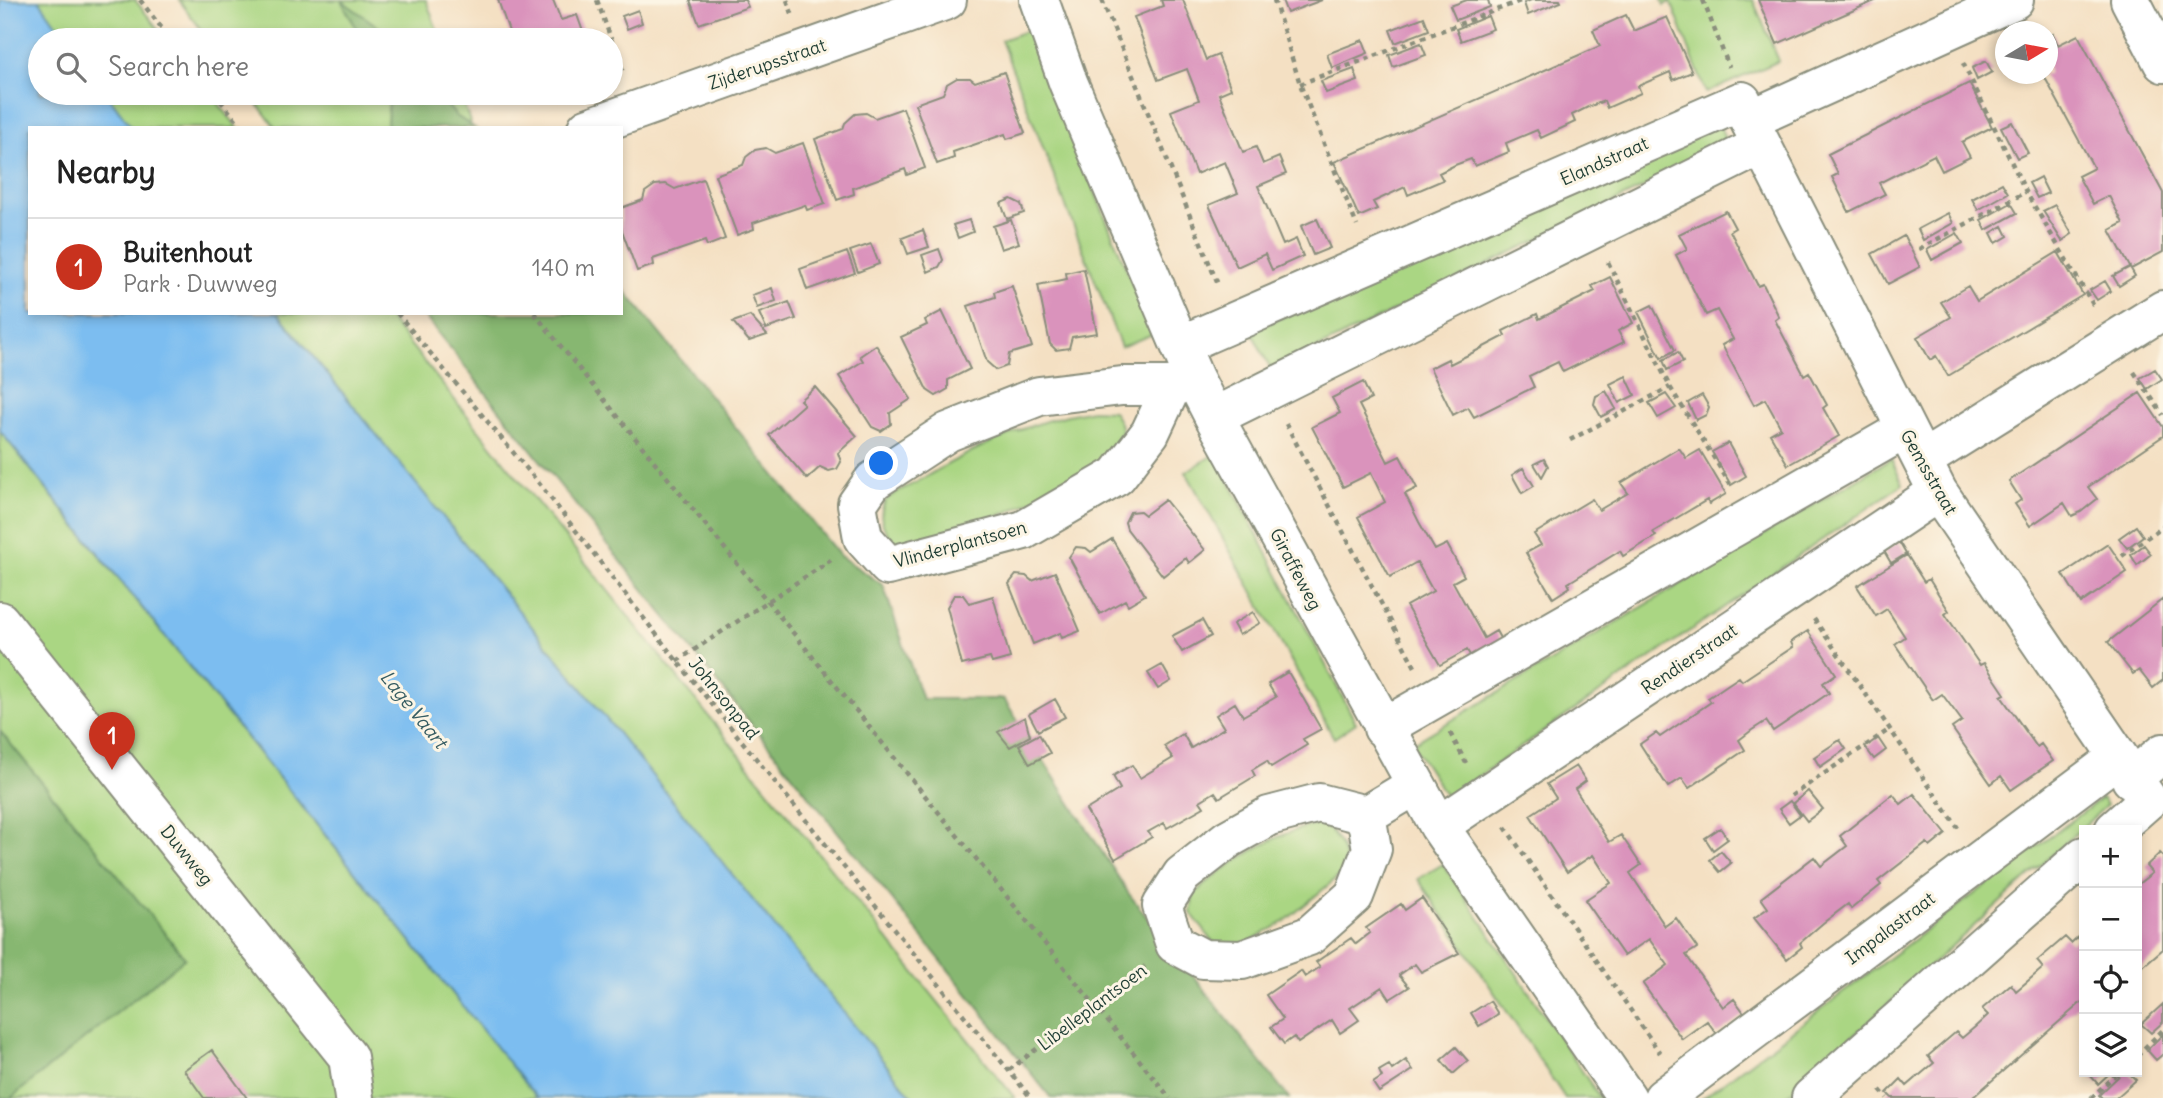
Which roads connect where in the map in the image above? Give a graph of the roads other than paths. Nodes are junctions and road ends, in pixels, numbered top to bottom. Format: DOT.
graph roads {
  1 [pos="947,0"];
  2 [pos="1039,0"];
  3 [pos="2014,0"];
  4 [pos="2130,0"];
  5 [pos="2163,63"];
  6 [pos="1751,122"];
  7 [pos="593,126"];
  8 [pos="2163,310"];
  9 [pos="1182,370"];
  10 [pos="1214,417"];
  11 [pos="1922,461"];
  12 [pos="0,621"];
  13 [pos="1383,728"];
  14 [pos="2163,753"];
  15 [pos="2132,779"];
  16 [pos="1416,785"];
  17 [pos="1366,815"];
  18 [pos="2116,825"];
  19 [pos="1439,826"];
  20 [pos="2079,860"];
  21 [pos="1673,1091"];
  22 [pos="354,1098"];
  23 [pos="1627,1098"];
  24 [pos="1811,1098"];
  1 -- 7 [label="street, Zijderupsstraat"];
  2 -- 9 [label="street, Giraffeweg"];
  3 -- 6 [label="street, Elandstraat"];
  4 -- 5 [label="street"];
  6 -- 9 [label="street, Elandstraat"];
  6 -- 10 [label="street, Elandstraat"];
  6 -- 11 [label="street, Gemsstraat"];
  8 -- 11 [label="street, Rendierstraat"];
  9 -- 9 [label="street, Vlinderplantsoen"];
  9 -- 10 [label="street, Giraffeweg"];
  10 -- 13 [label="street, Giraffeweg"];
  11 -- 13 [label="street, Rendierstraat"];
  11 -- 15 [label="street, Gemsstraat"];
  11 -- 19 [label="street, Rendierstraat"];
  12 -- 22 [label="street, Duwweg"];
  13 -- 16 [label="street, Giraffeweg"];
  14 -- 15 [label="street, Impalastraat"];
  15 -- 18 [label="street, Impalastraat"];
  15 -- 21 [label="street, Impalastraat"];
  16 -- 17 [label="street"];
  16 -- 19 [label="street, Giraffeweg"];
  17 -- 17 [label="street"];
  19 -- 23 [label="street, Giraffeweg"];
  20 -- 24 [label="street"];
}
